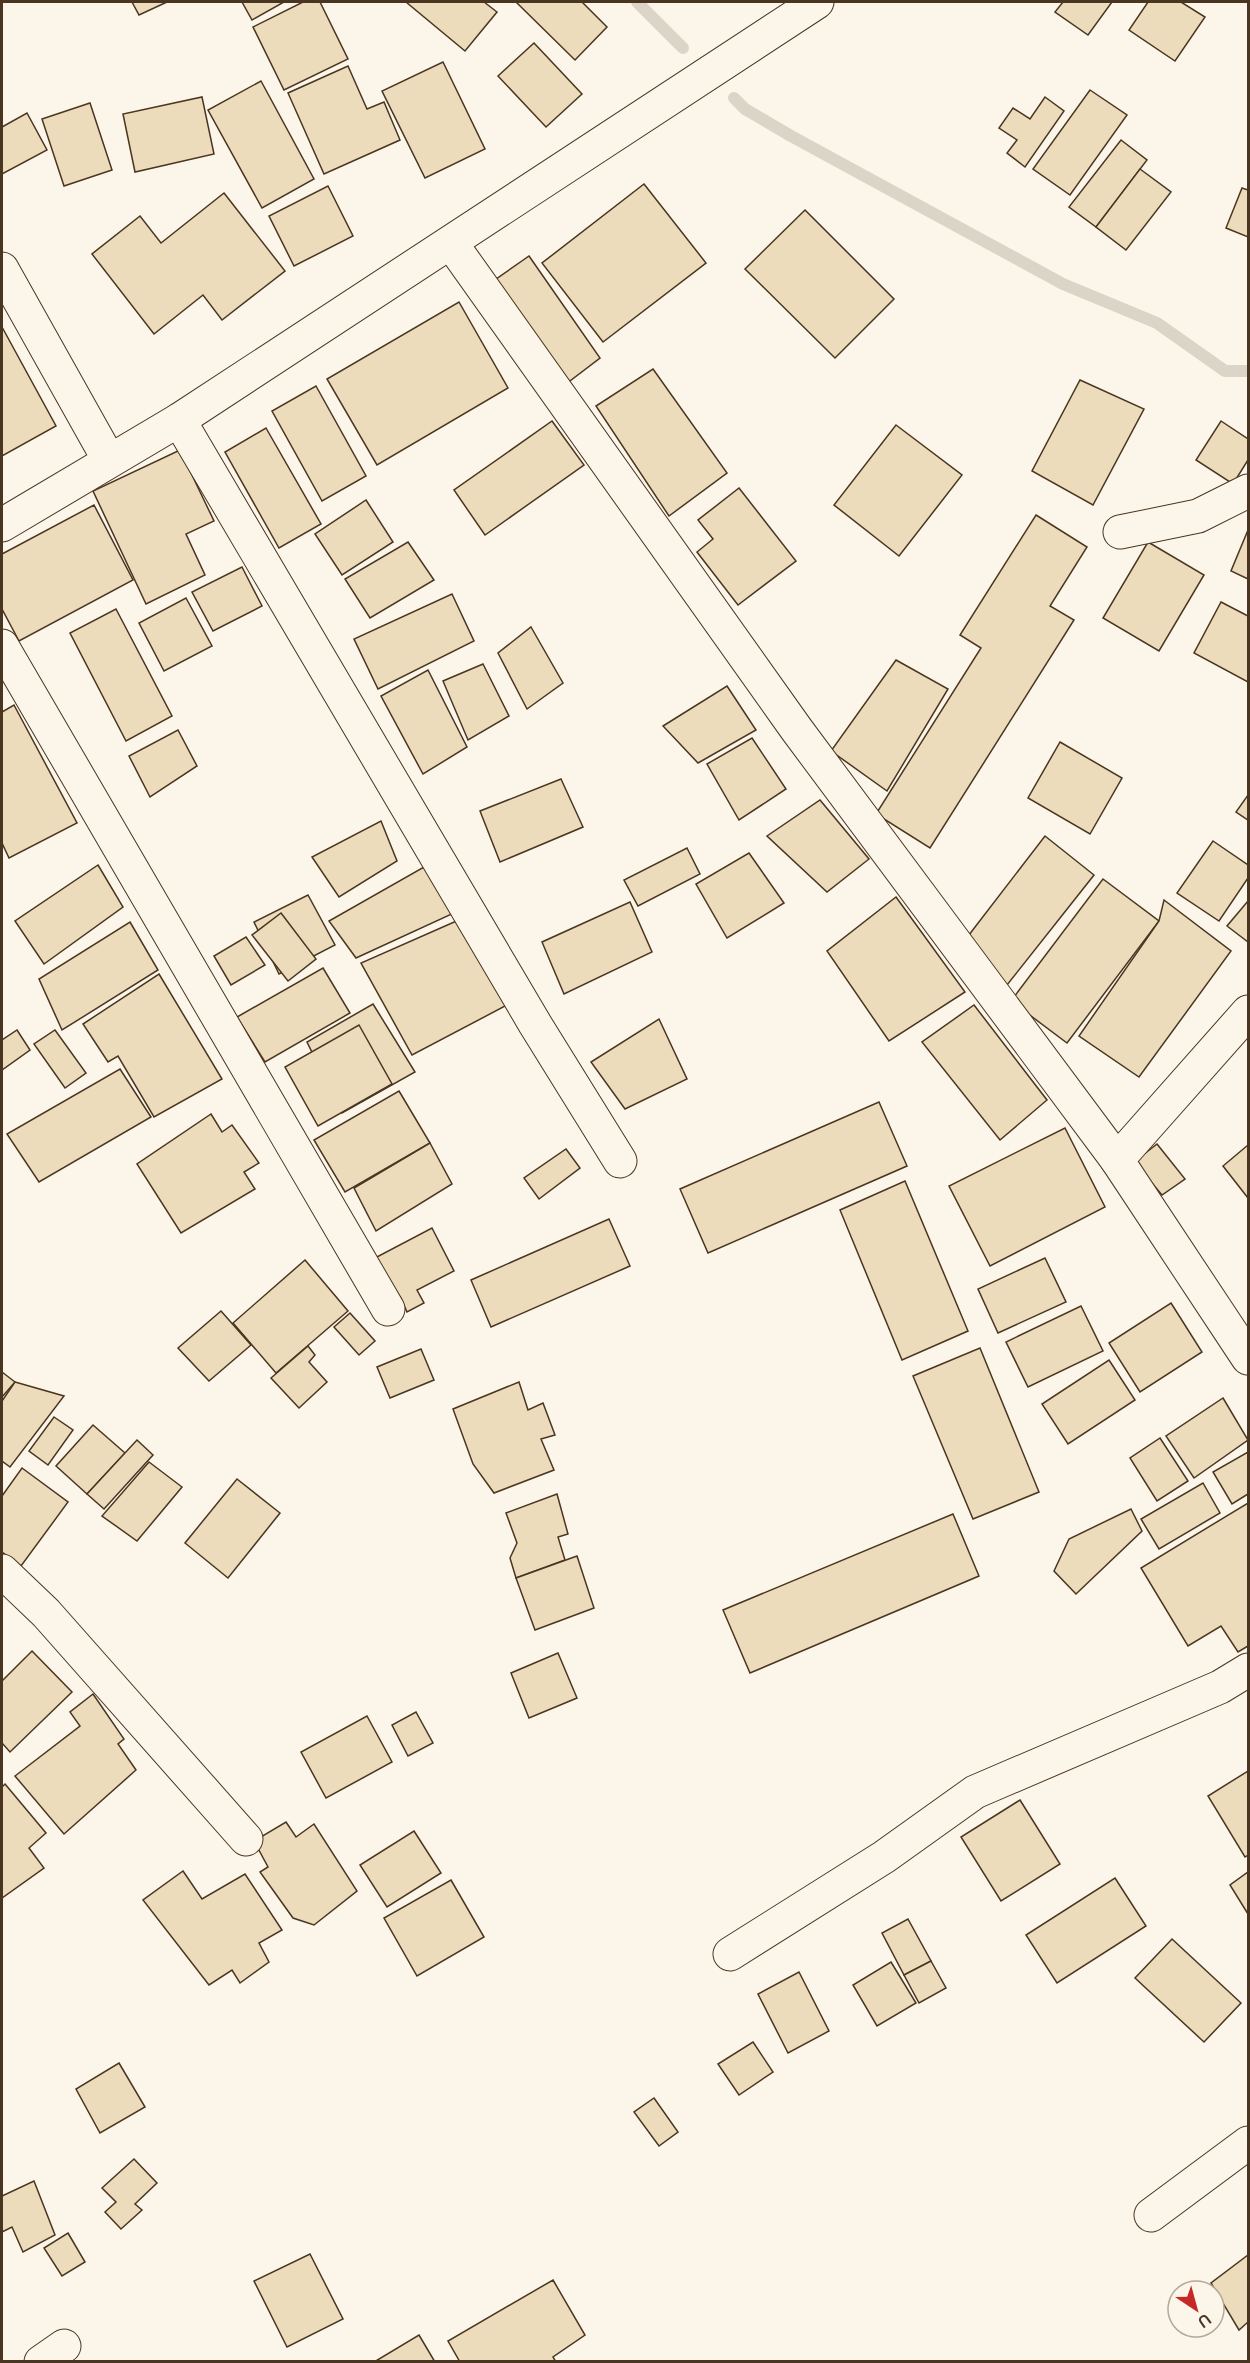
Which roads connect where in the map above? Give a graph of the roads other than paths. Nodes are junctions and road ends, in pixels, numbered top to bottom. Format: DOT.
graph roads {
  1 [pos="817,2"];
  2 [pos="451,243"];
  3 [pos="2,269"];
  4 [pos="179,420"];
  5 [pos="110,460"];
  6 [pos="1248,491"];
  7 [pos="2,525"];
  8 [pos="1120,532"];
  9 [pos="2,646"];
  10 [pos="1248,1011"];
  11 [pos="1117,1160"];
  12 [pos="620,1161"];
  13 [pos="388,1309"];
  14 [pos="1248,1358"];
  15 [pos="2,1571"];
  16 [pos="1248,1670"];
  17 [pos="246,1839"];
  18 [pos="730,1954"];
  19 [pos="1248,2143"];
  20 [pos="1151,2215"];
  1 -- 2 [label="street"];
  2 -- 4 [label="street"];
  2 -- 11 [label="street"];
  3 -- 5 [label="street"];
  4 -- 5 [label="street"];
  4 -- 12 [label="street"];
  5 -- 7 [label="street"];
  6 -- 8 [label="street"];
  9 -- 13 [label="street"];
  10 -- 11 [label="street"];
  11 -- 14 [label="street"];
  15 -- 17 [label="street"];
  16 -- 18 [label="street"];
  19 -- 20 [label="street"];
}
